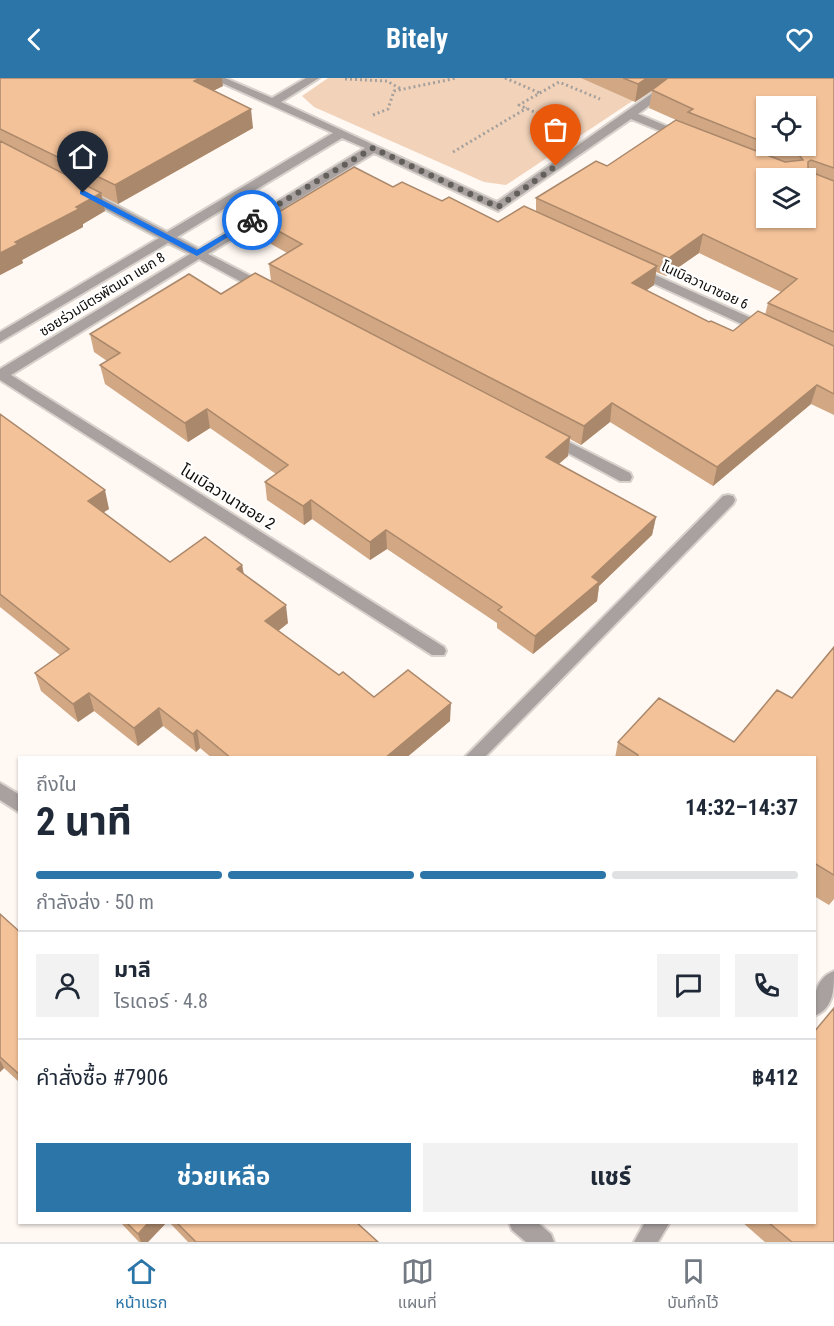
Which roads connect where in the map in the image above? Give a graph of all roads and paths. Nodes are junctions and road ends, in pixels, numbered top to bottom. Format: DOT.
graph roads {
  1 [pos="216,78"];
  2 [pos="314,78"];
  3 [pos="342,78"];
  4 [pos="457,78"];
  5 [pos="505,78"];
  6 [pos="681,78"];
  7 [pos="540,93"];
  8 [pos="273,102"];
  9 [pos="631,113"];
  10 [pos="342,133"];
  11 [pos="697,142"];
  12 [pos="373,148"];
  13 [pos="422,171"];
  14 [pos="73,187"];
  15 [pos="166,237"];
  16 [pos="197,253"];
  17 [pos="617,262"];
  18 [pos="280,297"];
  19 [pos="780,336"];
  20 [pos="0,338"];
  21 [pos="0,374"];
  22 [pos="531,428"];
  23 [pos="625,477"];
  24 [pos="728,500"];
  25 [pos="438,651"];
  26 [pos="474,756"];
  27 [pos="0,790"];
  28 [pos="18,804"];
  29 [pos="834,980"];
  30 [pos="816,1004"];
  31 [pos="522,1224"];
  32 [pos="658,1224"];
  33 [pos="543,1242"];
  34 [pos="645,1242"];
  1 -- 8 [label="street"];
  2 -- 8 [label="street"];
  3 -- 4 [label="path"];
  5 -- 7 [label="path"];
  6 -- 9 [label="street"];
  7 -- 9 [label="path"];
  7 -- 13 [label="path"];
  8 -- 10 [label="street"];
  9 -- 11 [label="street"];
  9 -- 13 [label="street"];
  10 -- 12 [label="street"];
  10 -- 15 [label="street, ซอยร่วมมิตรพัฒนา แยก 8"];
  12 -- 13 [label="street"];
  12 -- 16 [label="street, ซอยร่วมมิตรพัฒนา แยก 8"];
  14 -- 15 [label="street"];
  15 -- 16 [label="street"];
  15 -- 20 [label="street, ซอยร่วมมิตรพัฒนา แยก 8"];
  16 -- 18 [label="street"];
  16 -- 21 [label="street, ซอยร่วมมิตรพัฒนา แยก 8"];
  17 -- 19 [label="street, โนเบิลวานาซอย 6"];
  21 -- 25 [label="street, โนเบิลวานาซอย 2"];
  22 -- 23 [label="street"];
  24 -- 26 [label="street"];
  27 -- 28 [label="street"];
  29 -- 30 [label="street"];
  31 -- 33 [label="street"];
  32 -- 34 [label="street"];
}
